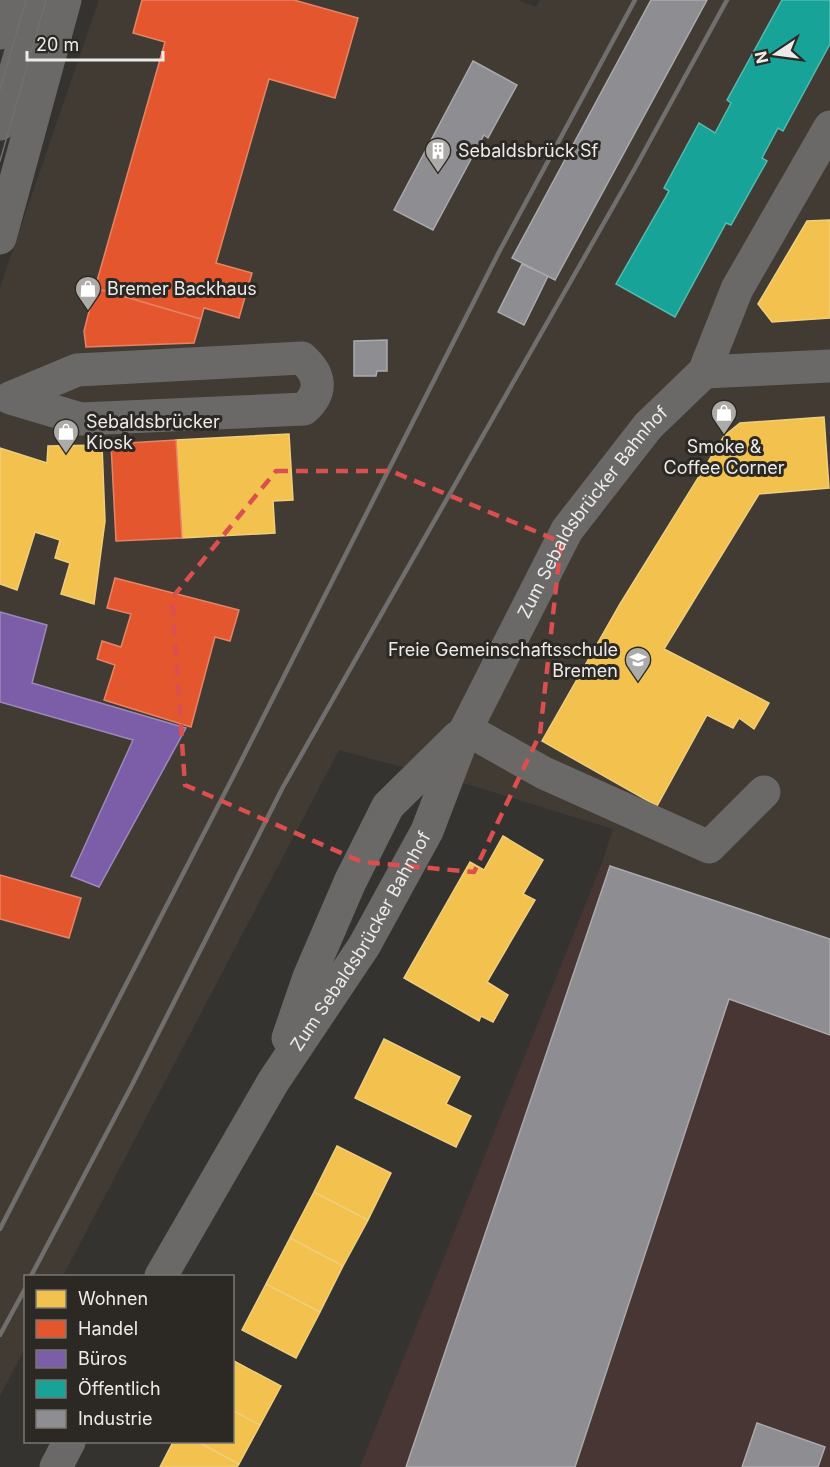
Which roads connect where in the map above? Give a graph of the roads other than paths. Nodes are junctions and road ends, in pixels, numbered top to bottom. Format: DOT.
graph roads {
  1 [pos="10,0"];
  2 [pos="36,0"];
  3 [pos="65,0"];
  4 [pos="0,33"];
  5 [pos="0,124"];
  6 [pos="830,127"];
  7 [pos="0,238"];
  8 [pos="830,366"];
  9 [pos="704,372"];
  10 [pos="5,399"];
  11 [pos="466,729"];
  12 [pos="764,792"];
  13 [pos="273,1082"];
  14 [pos="162,1275"];
  15 [pos="68,1443"];
  16 [pos="56,1467"];
  1 -- 4 [label="main road"];
  2 -- 5 [label="street"];
  3 -- 7 [label="main road"];
  6 -- 9 [label="street"];
  8 -- 9 [label="street"];
  9 -- 11 [label="street, Zum Sebaldsbrücker Bahnhof"];
  10 -- 10 [label="street"];
  11 -- 12 [label="street"];
  11 -- 13 [label="street, Zum Sebaldsbrücker Bahnhof"];
  11 -- 13 [label="street, Zum Sebaldsbrücker Bahnhof"];
  13 -- 14 [label="street, Zum Sebaldsbrücker Bahnhof"];
  15 -- 16 [label="street"];
}
